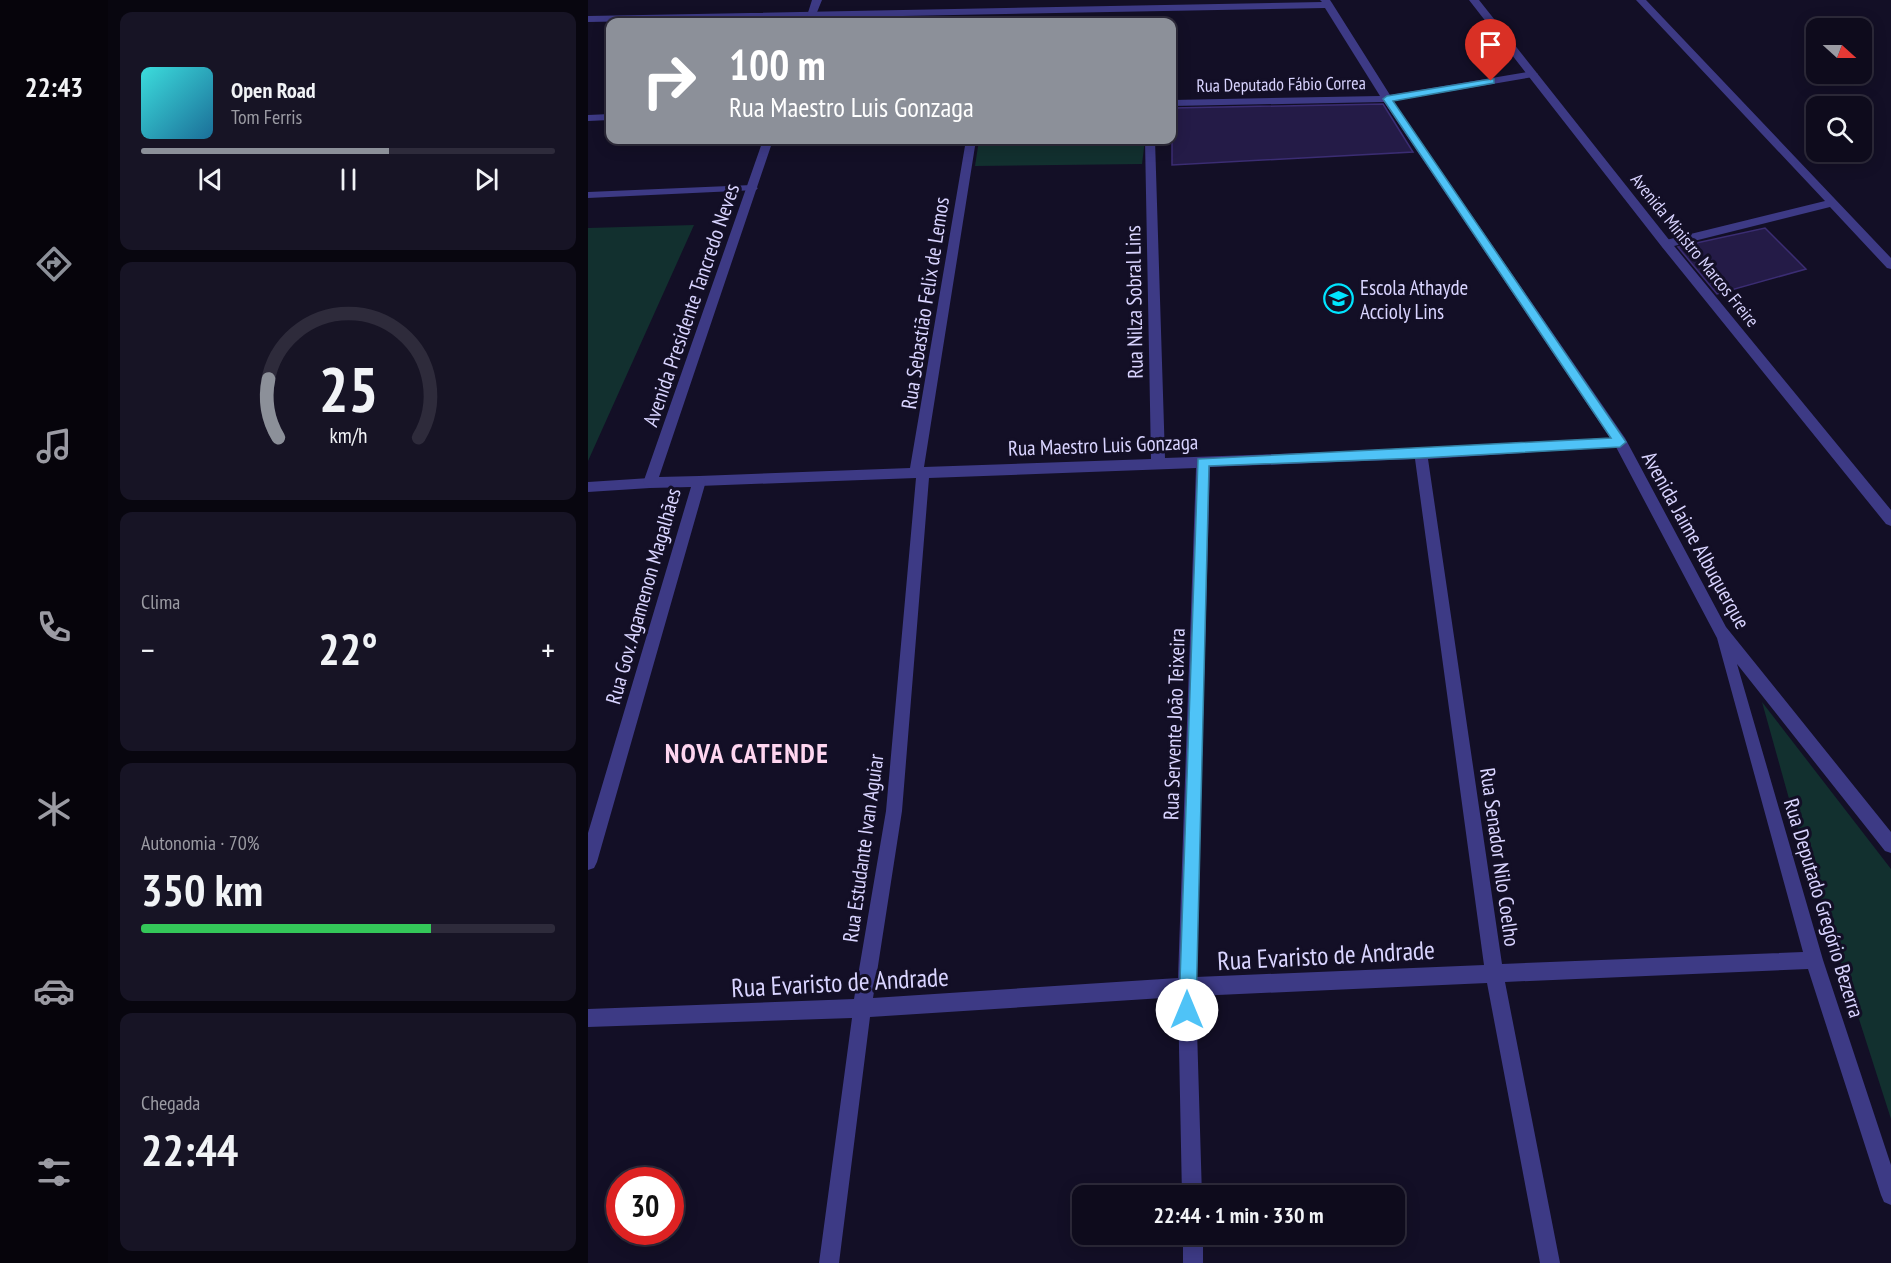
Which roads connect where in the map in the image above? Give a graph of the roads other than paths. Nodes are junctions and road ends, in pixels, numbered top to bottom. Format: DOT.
graph roads {
  1 [pos="817,0"];
  2 [pos="1474,0"];
  3 [pos="1641,0"];
  4 [pos="1327,3"];
  5 [pos="811,18"];
  6 [pos="588,19"];
  7 [pos="606,19"];
  8 [pos="1533,74"];
  9 [pos="1387,99"];
  10 [pos="1176,102"];
  11 [pos="606,117"];
  12 [pos="588,118"];
  13 [pos="767,144"];
  14 [pos="970,144"];
  15 [pos="1150,144"];
  16 [pos="752,188"];
  17 [pos="588,195"];
  18 [pos="1832,203"];
  19 [pos="1666,244"];
  20 [pos="1891,265"];
  21 [pos="1620,442"];
  22 [pos="1421,454"];
  23 [pos="1203,462"];
  24 [pos="1158,464"];
  25 [pos="920,473"];
  26 [pos="699,481"];
  27 [pos="650,483"];
  28 [pos="588,487"];
  29 [pos="1891,520"];
  30 [pos="1721,632"];
  31 [pos="1891,845"];
  32 [pos="588,862"];
  33 [pos="1814,960"];
  34 [pos="1494,973"];
  35 [pos="1187,987"];
  36 [pos="862,1008"];
  37 [pos="588,1018"];
  38 [pos="1192,1185"];
  39 [pos="1891,1195"];
  40 [pos="1193,1245"];
  41 [pos="829,1263"];
  42 [pos="1193,1263"];
  43 [pos="1550,1263"];
  1 -- 5 [label="street"];
  2 -- 8 [label="street, Avenida Ministro Marcos Freire"];
  3 -- 18 [label="street"];
  4 -- 5 [label="street"];
  4 -- 9 [label="street, Avenida Jaime Albuquerque"];
  6 -- 7 [label="street"];
  8 -- 9 [label="street, Rua Deputado Fábio Correa"];
  8 -- 19 [label="street, Avenida Ministro Marcos Freire"];
  9 -- 10 [label="street, Rua Deputado Fábio Correa"];
  9 -- 21 [label="street, Avenida Jaime Albuquerque"];
  11 -- 12 [label="street"];
  13 -- 16 [label="street, Avenida Presidente Tancredo Neves"];
  14 -- 25 [label="street, Rua Sebastião Felix de Lemos"];
  15 -- 24 [label="street, Rua Nilza Sobral Lins"];
  16 -- 17 [label="street"];
  16 -- 27 [label="street, Avenida Presidente Tancredo Neves"];
  18 -- 19 [label="street"];
  18 -- 20 [label="street"];
  19 -- 29 [label="street, Avenida Ministro Marcos Freire"];
  21 -- 22 [label="street, Rua Maestro Luis Gonzaga"];
  21 -- 30 [label="street, Avenida Jaime Albuquerque"];
  22 -- 23 [label="street, Rua Maestro Luis Gonzaga"];
  22 -- 34 [label="street, Rua Senador Nilo Coelho"];
  23 -- 24 [label="street, Rua Maestro Luis Gonzaga"];
  23 -- 35 [label="street, Rua Servente João Teixeira"];
  24 -- 25 [label="street, Rua Maestro Luis Gonzaga"];
  25 -- 26 [label="street, Rua Maestro Luis Gonzaga"];
  25 -- 36 [label="street, Rua Estudante Ivan Aguiar"];
  26 -- 27 [label="street, Rua Maestro Luis Gonzaga"];
  26 -- 32 [label="street, Rua Gov. Agamenon Magalhães"];
  27 -- 28 [label="street, Rua Maestro Luis Gonzaga"];
  30 -- 31 [label="street, Avenida Jaime Albuquerque"];
  30 -- 33 [label="street, Rua Deputado Gregório Bezerra"];
  33 -- 34 [label="street, Rua Evaristo de Andrade"];
  33 -- 39 [label="street, Rua Deputado Gregório Bezerra"];
  34 -- 35 [label="street, Rua Evaristo de Andrade"];
  34 -- 43 [label="street, Rua Senador Nilo Coelho"];
  35 -- 36 [label="street, Rua Evaristo de Andrade"];
  35 -- 38 [label="street, Rua Servente João Teixeira"];
  36 -- 37 [label="street, Rua Evaristo de Andrade"];
  36 -- 41 [label="street, Rua Estudante Ivan Aguiar"];
  40 -- 42 [label="street"];
}
